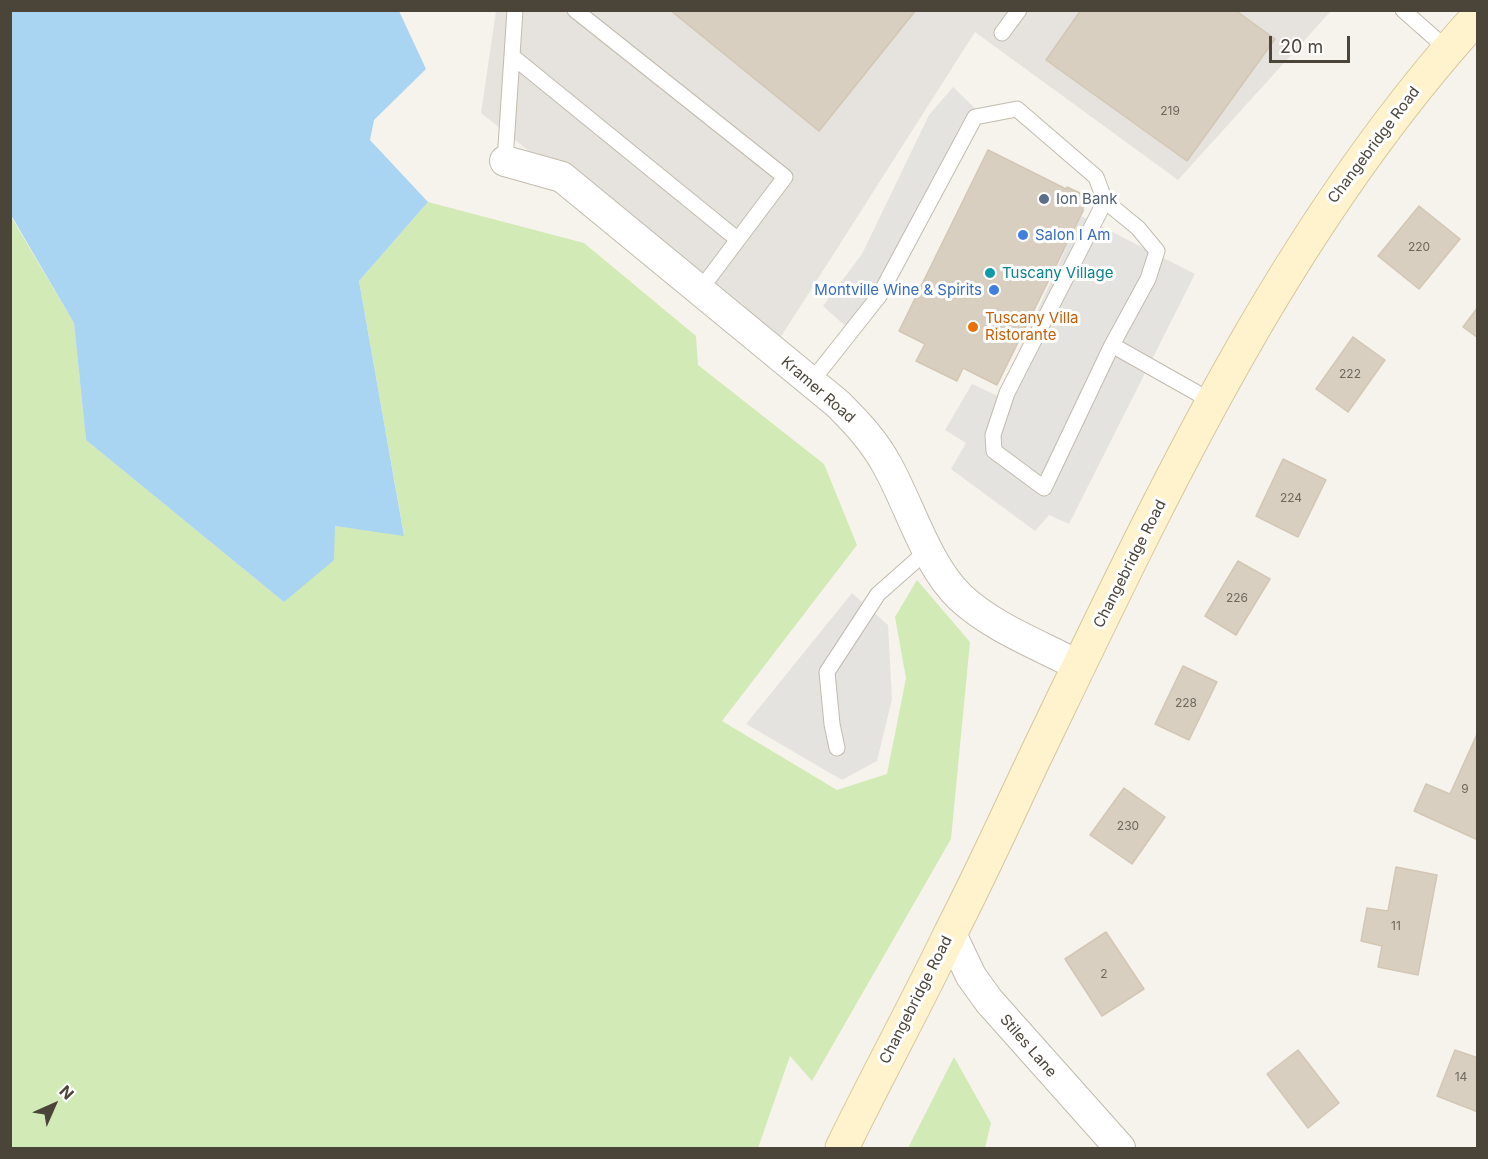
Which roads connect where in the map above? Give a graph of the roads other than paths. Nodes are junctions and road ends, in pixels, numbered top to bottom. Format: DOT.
graph roads {
  1 [pos="515,10"];
  2 [pos="575,10"];
  3 [pos="1019,10"];
  4 [pos="1403,10"];
  5 [pos="1478,16"];
  6 [pos="1002,33"];
  7 [pos="1447,49"];
  8 [pos="512,57"];
  9 [pos="505,161"];
  10 [pos="1105,201"];
  11 [pos="737,239"];
  12 [pos="700,290"];
  13 [pos="1112,345"];
  14 [pos="811,382"];
  15 [pos="1213,402"];
  16 [pos="929,549"];
  17 [pos="1079,666"];
  18 [pos="837,748"];
  19 [pos="951,934"];
  20 [pos="842,1149"];
  21 [pos="1120,1149"];
  1 -- 8 [label="lane"];
  2 -- 11 [label="lane"];
  3 -- 6 [label="lane"];
  4 -- 7 [label="lane"];
  5 -- 7 [label="main road, Changebridge Road"];
  7 -- 15 [label="main road, Changebridge Road"];
  8 -- 9 [label="lane"];
  8 -- 11 [label="lane"];
  9 -- 12 [label="street, Kramer Road"];
  10 -- 13 [label="lane"];
  10 -- 13 [label="lane"];
  10 -- 14 [label="lane"];
  11 -- 12 [label="lane"];
  12 -- 14 [label="street, Kramer Road"];
  13 -- 15 [label="lane"];
  14 -- 16 [label="street, Kramer Road"];
  15 -- 17 [label="main road, Changebridge Road"];
  16 -- 17 [label="street, Kramer Road"];
  16 -- 18 [label="lane"];
  17 -- 19 [label="main road, Changebridge Road"];
  19 -- 20 [label="main road, Changebridge Road"];
  19 -- 21 [label="street, Stiles Lane"];
}
